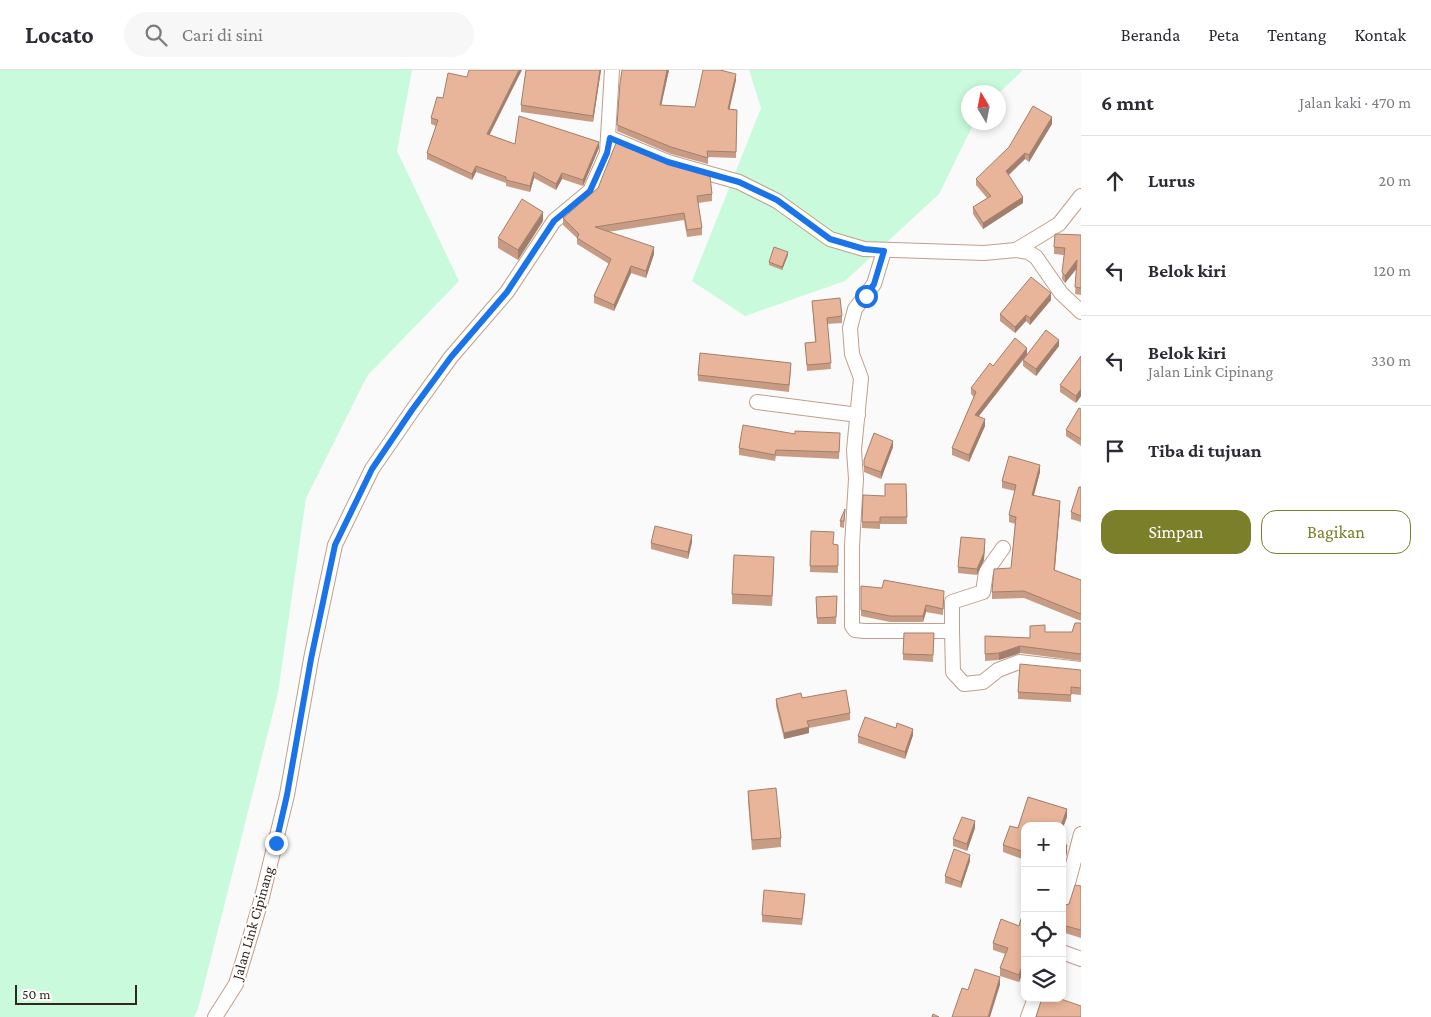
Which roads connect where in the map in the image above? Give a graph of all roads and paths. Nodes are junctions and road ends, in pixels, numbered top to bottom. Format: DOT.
graph roads {
  1 [pos="612,70"];
  2 [pos="610,138"];
  3 [pos="1081,196"];
  4 [pos="1016,250"];
  5 [pos="884,251"];
  6 [pos="1081,312"];
  7 [pos="757,402"];
  8 [pos="858,414"];
  9 [pos="1003,548"];
  10 [pos="952,631"];
  11 [pos="1081,669"];
  12 [pos="1081,834"];
  13 [pos="1066,891"];
  14 [pos="1066,953"];
  15 [pos="1081,959"];
  16 [pos="1033,1002"];
  17 [pos="215,1017"];
  18 [pos="1028,1017"];
  1 -- 2 [label="street, Jalan Link Cipinang"];
  2 -- 5 [label="street"];
  2 -- 17 [label="street, Jalan Link Cipinang"];
  3 -- 4 [label="street"];
  4 -- 5 [label="street"];
  4 -- 6 [label="street"];
  5 -- 8 [label="street"];
  7 -- 8 [label="street"];
  8 -- 10 [label="street"];
  9 -- 10 [label="street"];
  10 -- 11 [label="street"];
  12 -- 13 [label="street"];
  14 -- 15 [label="street"];
  16 -- 18 [label="street"];
}
